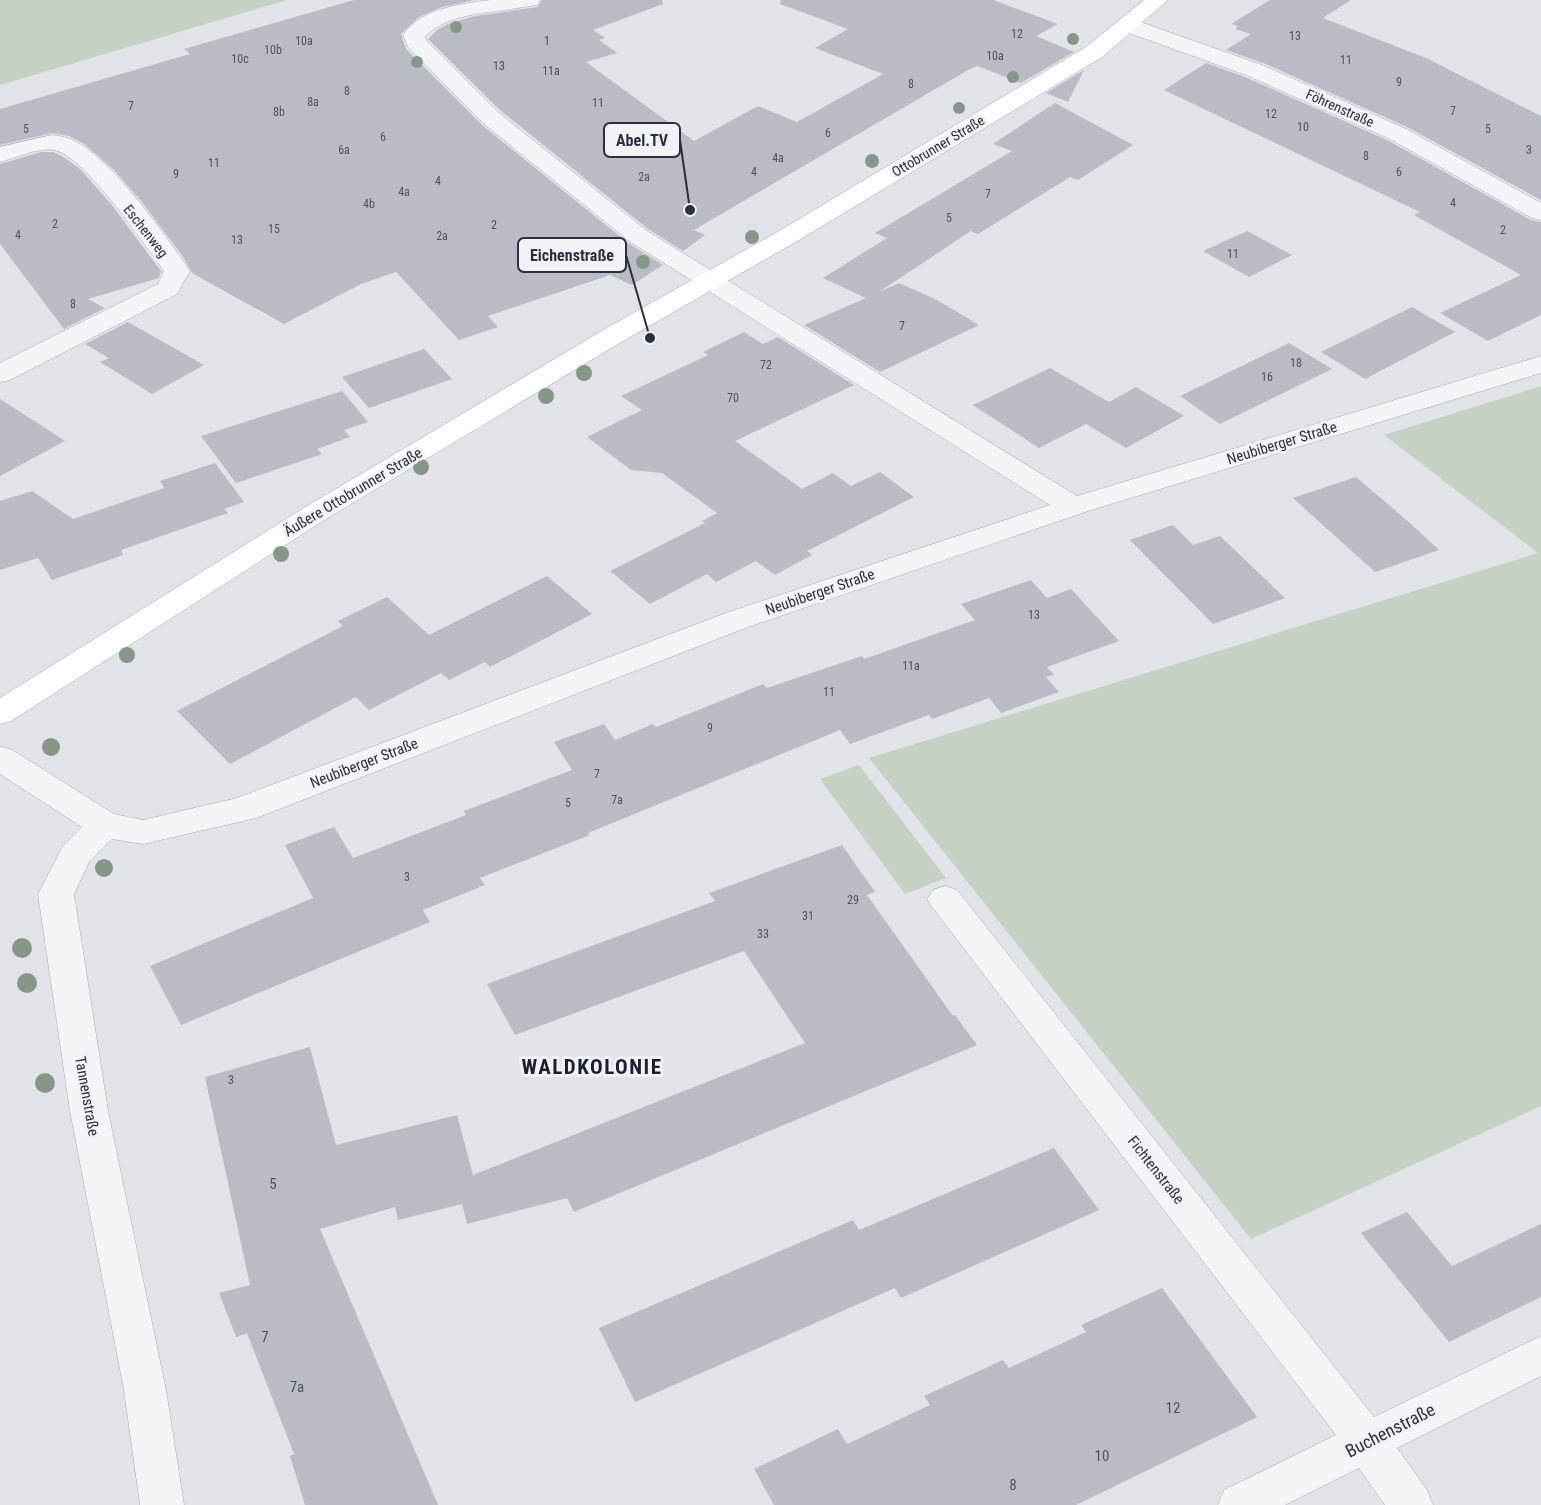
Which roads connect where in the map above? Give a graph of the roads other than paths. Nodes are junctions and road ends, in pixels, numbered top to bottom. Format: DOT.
graph roads {
  1 [pos="529,0"];
  2 [pos="1157,0"];
  3 [pos="1129,25"];
  4 [pos="0,155"];
  5 [pos="1541,213"];
  6 [pos="712,280"];
  7 [pos="1541,364"];
  8 [pos="0,374"];
  9 [pos="1073,506"];
  10 [pos="0,713"];
  11 [pos="0,758"];
  12 [pos="105,825"];
  13 [pos="945,899"];
  14 [pos="1541,1355"];
  15 [pos="1367,1442"];
  16 [pos="162,1505"];
  17 [pos="1240,1505"];
  18 [pos="1411,1505"];
  1 -- 6 [label="street"];
  2 -- 3 [label="main road, Ottobrunner Straße"];
  3 -- 5 [label="street, Föhrenstraße"];
  3 -- 6 [label="main road, Ottobrunner Straße"];
  4 -- 8 [label="street, Eschenweg"];
  6 -- 9 [label="street"];
  6 -- 10 [label="main road, Äußere Ottobrunner Straße"];
  7 -- 9 [label="street, Neubiberger Straße"];
  9 -- 12 [label="street, Neubiberger Straße"];
  11 -- 12 [label="street"];
  12 -- 16 [label="street, Tannenstraße"];
  13 -- 15 [label="street, Fichtenstraße"];
  14 -- 15 [label="street, Buchenstraße"];
  15 -- 17 [label="street, Buchenstraße"];
  15 -- 18 [label="street, Fichtenstraße"];
}
